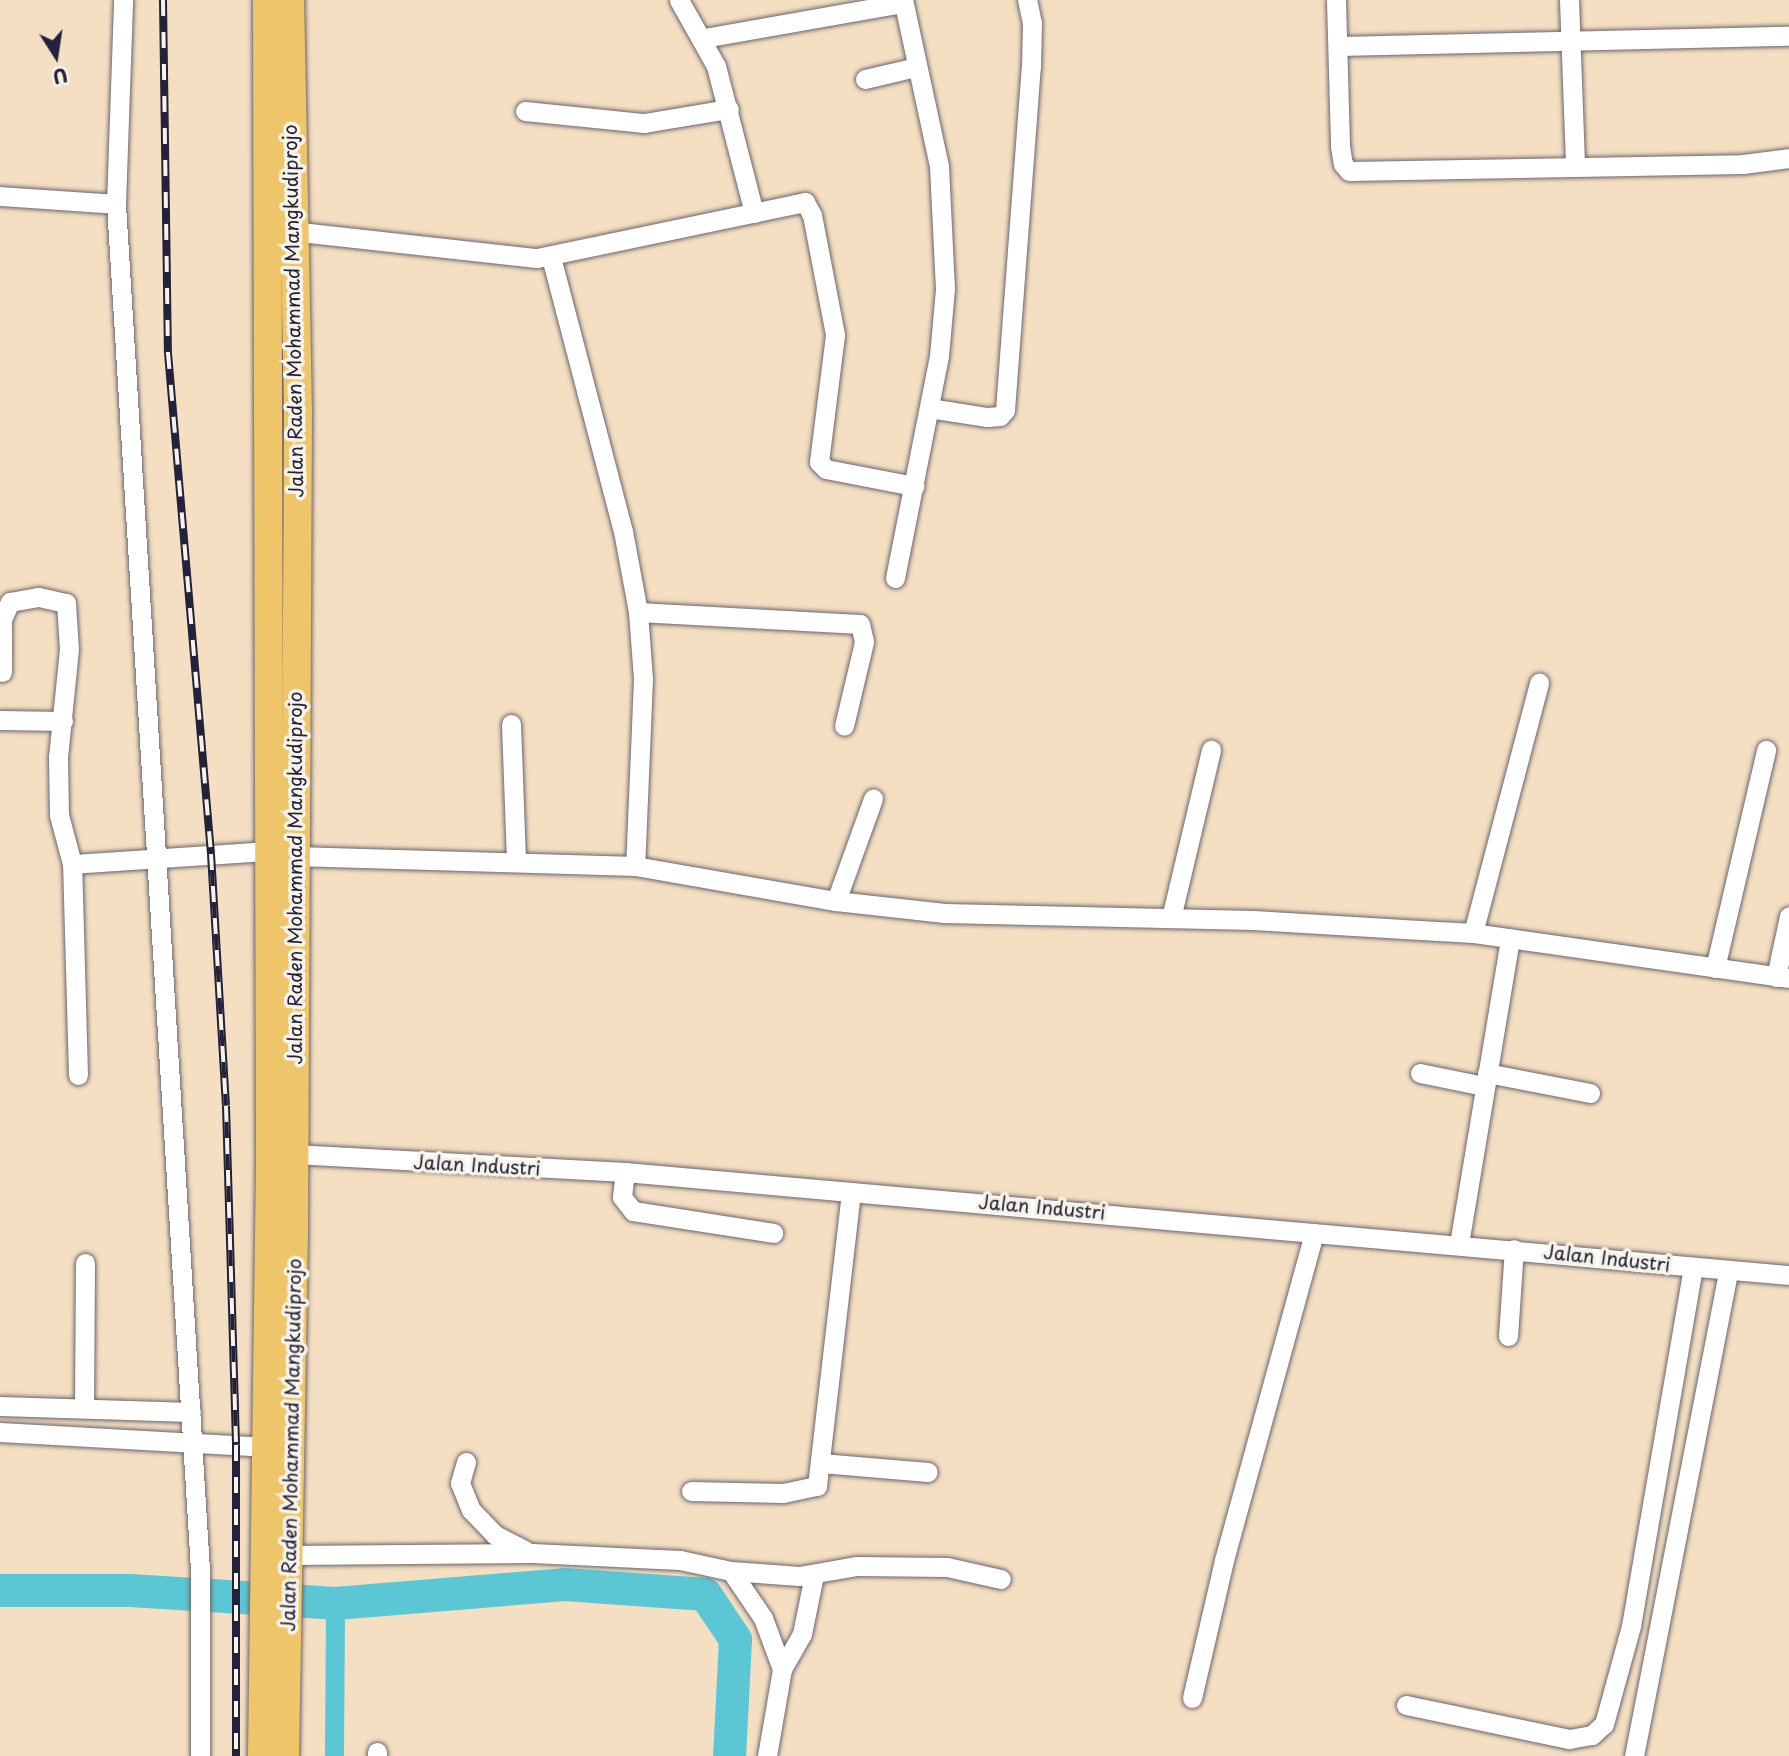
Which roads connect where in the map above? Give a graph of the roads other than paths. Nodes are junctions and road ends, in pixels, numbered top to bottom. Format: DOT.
graph roads {
  1 [pos="124,0"];
  2 [pos="267,0"];
  3 [pos="290,0"];
  4 [pos="679,0"];
  5 [pos="1027,0"];
  6 [pos="1336,0"];
  7 [pos="1569,0"];
  8 [pos="903,1"];
  9 [pos="830,8"];
  10 [pos="1789,36"];
  11 [pos="704,38"];
  12 [pos="1570,40"];
  13 [pos="1338,46"];
  14 [pos="916,67"];
  15 [pos="864,79"];
  16 [pos="730,108"];
  17 [pos="525,111"];
  18 [pos="1789,158"];
  19 [pos="1575,164"];
  20 [pos="0,196"];
  21 [pos="117,204"];
  22 [pos="754,212"];
  23 [pos="291,231"];
  24 [pos="551,257"];
  25 [pos="283,351"];
  26 [pos="929,408"];
  27 [pos="914,486"];
  28 [pos="895,578"];
  29 [pos="638,612"];
  30 [pos="2,672"];
  31 [pos="1539,683"];
  32 [pos="0,720"];
  33 [pos="63,721"];
  34 [pos="511,724"];
  35 [pos="844,726"];
  36 [pos="1211,750"];
  37 [pos="1766,750"];
  38 [pos="873,799"];
  39 [pos="282,854"];
  40 [pos="159,858"];
  41 [pos="516,859"];
  42 [pos="72,864"];
  43 [pos="635,866"];
  44 [pos="836,901"];
  45 [pos="1789,916"];
  46 [pos="1171,918"];
  47 [pos="1473,933"];
  48 [pos="1510,938"];
  49 [pos="1716,968"];
  50 [pos="1783,978"];
  51 [pos="1420,1073"];
  52 [pos="78,1075"];
  53 [pos="1485,1079"];
  54 [pos="1590,1093"];
  55 [pos="294,1154"];
  56 [pos="625,1172"];
  57 [pos="851,1192"];
  58 [pos="774,1233"];
  59 [pos="1314,1233"];
  60 [pos="1459,1244"];
  61 [pos="1514,1249"];
  62 [pos="85,1263"];
  63 [pos="1693,1267"];
  64 [pos="1728,1271"];
  65 [pos="1789,1275"];
  66 [pos="1508,1336"];
  67 [pos="0,1406"];
  68 [pos="84,1407"];
  69 [pos="191,1412"];
  70 [pos="0,1432"];
  71 [pos="193,1440"];
  72 [pos="269,1447"];
  73 [pos="466,1462"];
  74 [pos="821,1463"];
  75 [pos="928,1472"];
  76 [pos="691,1491"];
  77 [pos="532,1553"];
  78 [pos="281,1563"];
  79 [pos="731,1571"];
  80 [pos="814,1575"];
  81 [pos="1001,1579"];
  82 [pos="275,1624"];
  83 [pos="782,1669"];
  84 [pos="1192,1698"];
  85 [pos="1406,1705"];
  86 [pos="200,1756"];
  87 [pos="262,1756"];
  88 [pos="285,1756"];
  89 [pos="767,1756"];
  90 [pos="1634,1756"];
  1 -- 21 [label="street"];
  2 -- 25 [label="highway, Jalan Raden Mohammad Mangkudiprojo"];
  3 -- 23 [label="highway, Jalan Raden Mohammad Mangkudiprojo"];
  4 -- 11 [label="street"];
  5 -- 26 [label="street"];
  6 -- 13 [label="street"];
  7 -- 12 [label="street"];
  8 -- 9 [label="street"];
  8 -- 14 [label="street"];
  9 -- 11 [label="street"];
  10 -- 12 [label="street"];
  11 -- 16 [label="street"];
  12 -- 13 [label="street"];
  12 -- 19 [label="street"];
  13 -- 19 [label="street"];
  14 -- 15 [label="street"];
  14 -- 26 [label="street"];
  16 -- 17 [label="street"];
  16 -- 22 [label="street"];
  18 -- 19 [label="street"];
  20 -- 21 [label="street"];
  21 -- 40 [label="street"];
  22 -- 24 [label="street"];
  22 -- 27 [label="street"];
  23 -- 24 [label="street"];
  23 -- 25 [label="highway, Jalan Raden Mohammad Mangkudiprojo"];
  24 -- 29 [label="street"];
  25 -- 39 [label="highway, Jalan Raden Mohammad Mangkudiprojo"];
  26 -- 27 [label="street"];
  27 -- 28 [label="street"];
  29 -- 35 [label="street"];
  29 -- 43 [label="street"];
  30 -- 33 [label="street"];
  31 -- 47 [label="street"];
  32 -- 33 [label="street"];
  33 -- 42 [label="street"];
  34 -- 41 [label="street"];
  36 -- 46 [label="street"];
  37 -- 49 [label="street"];
  38 -- 44 [label="street"];
  39 -- 40 [label="street"];
  39 -- 41 [label="street"];
  39 -- 55 [label="highway, Jalan Raden Mohammad Mangkudiprojo"];
  39 -- 72 [label="highway, Jalan Raden Mohammad Mangkudiprojo"];
  40 -- 42 [label="street"];
  40 -- 69 [label="street"];
  41 -- 43 [label="street"];
  42 -- 52 [label="street"];
  43 -- 44 [label="street"];
  44 -- 46 [label="street"];
  45 -- 50 [label="street"];
  46 -- 47 [label="street"];
  47 -- 48 [label="street"];
  48 -- 49 [label="street"];
  48 -- 53 [label="street"];
  49 -- 50 [label="street"];
  51 -- 53 [label="street"];
  53 -- 54 [label="street"];
  53 -- 60 [label="street"];
  55 -- 56 [label="street, Jalan Industri"];
  55 -- 78 [label="highway, Jalan Raden Mohammad Mangkudiprojo"];
  56 -- 57 [label="street, Jalan Industri"];
  56 -- 58 [label="street"];
  57 -- 59 [label="street, Jalan Industri"];
  57 -- 74 [label="street"];
  59 -- 60 [label="street, Jalan Industri"];
  59 -- 84 [label="street"];
  60 -- 61 [label="street, Jalan Industri"];
  61 -- 63 [label="street, Jalan Industri"];
  61 -- 66 [label="street"];
  62 -- 68 [label="street"];
  63 -- 64 [label="street, Jalan Industri"];
  63 -- 85 [label="street"];
  64 -- 65 [label="street, Jalan Industri"];
  64 -- 90 [label="street"];
  67 -- 68 [label="street"];
  68 -- 69 [label="street"];
  69 -- 71 [label="street"];
  70 -- 71 [label="street"];
  71 -- 72 [label="street"];
  71 -- 86 [label="street"];
  72 -- 78 [label="highway, Jalan Raden Mohammad Mangkudiprojo"];
  73 -- 77 [label="street"];
  74 -- 75 [label="street"];
  74 -- 76 [label="street"];
  77 -- 78 [label="street"];
  77 -- 79 [label="street"];
  78 -- 82 [label="highway, Jalan Raden Mohammad Mangkudiprojo"];
  79 -- 80 [label="street"];
  79 -- 83 [label="street"];
  80 -- 81 [label="street"];
  80 -- 83 [label="street"];
  82 -- 87 [label="highway, Jalan Raden Mohammad Mangkudiprojo"];
  82 -- 88 [label="highway, Jalan Raden Mohammad Mangkudiprojo"];
  83 -- 89 [label="street"];
}
